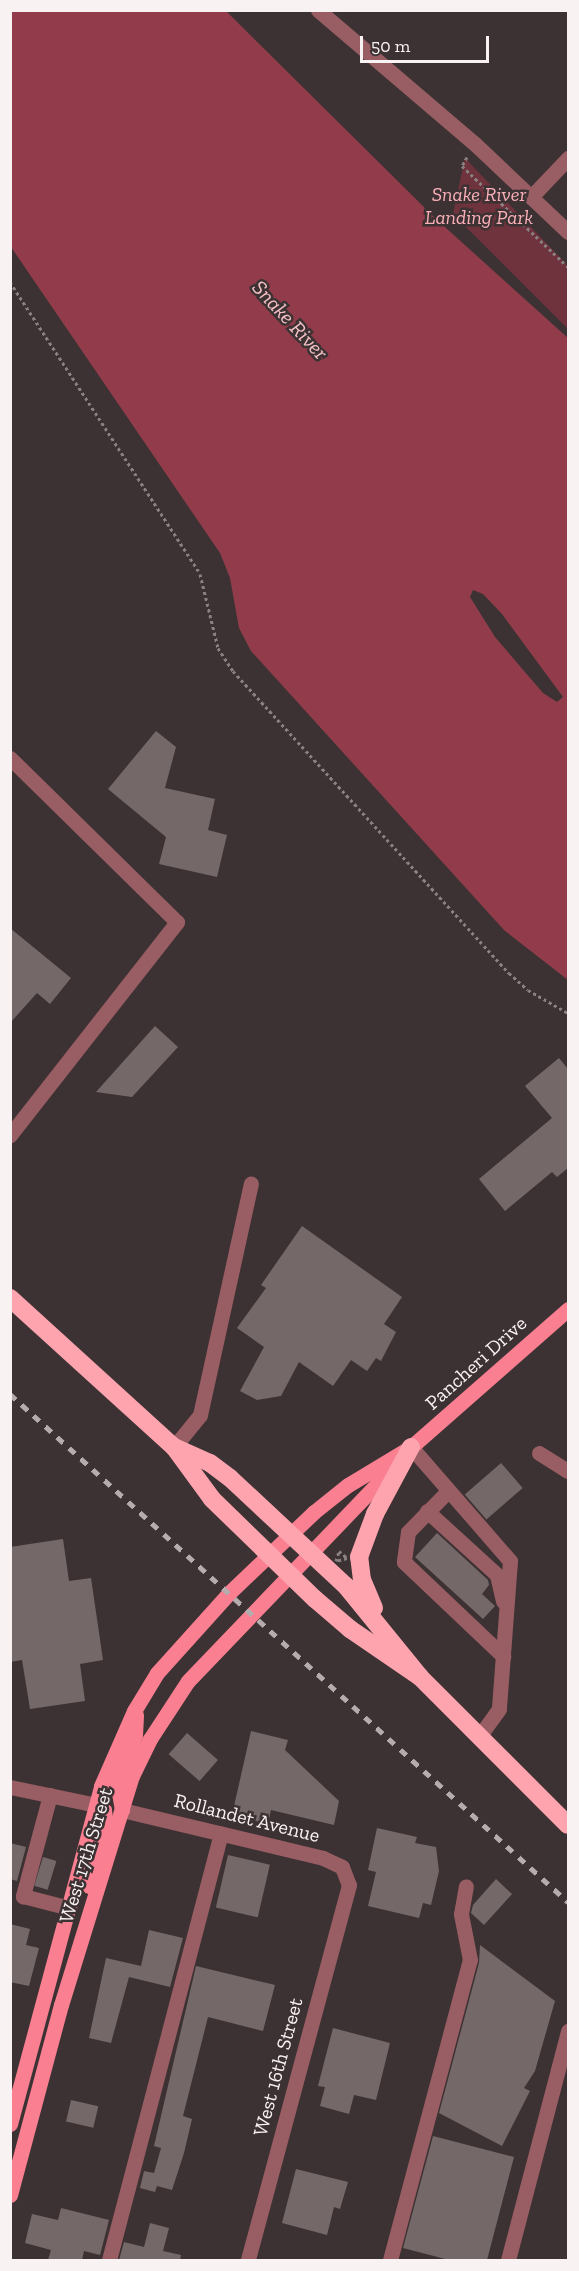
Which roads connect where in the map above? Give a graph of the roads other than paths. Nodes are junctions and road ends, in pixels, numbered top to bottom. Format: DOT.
graph roads {
  1 [pos="318,10"];
  2 [pos="568,158"];
  3 [pos="531,197"];
  4 [pos="568,232"];
  5 [pos="10,758"];
  6 [pos="10,1135"];
  7 [pos="251,1184"];
  8 [pos="10,1298"];
  9 [pos="568,1309"];
  10 [pos="174,1447"];
  11 [pos="411,1447"];
  12 [pos="539,1453"];
  13 [pos="568,1471"];
  14 [pos="447,1492"];
  15 [pos="427,1511"];
  16 [pos="290,1533"];
  17 [pos="310,1553"];
  18 [pos="268,1554"];
  19 [pos="289,1574"];
  20 [pos="506,1628"];
  21 [pos="503,1656"];
  22 [pos="420,1677"];
  23 [pos="137,1706"];
  24 [pos="481,1734"];
  25 [pos="10,1787"];
  26 [pos="50,1795"];
  27 [pos="97,1805"];
  28 [pos="122,1810"];
  29 [pos="568,1825"];
  30 [pos="221,1833"];
  31 [pos="349,1885"];
  32 [pos="466,1886"];
  33 [pos="69,1908"];
  34 [pos="80,1948"];
  35 [pos="568,2031"];
  36 [pos="10,2124"];
  37 [pos="10,2195"];
  38 [pos="109,2260"];
  39 [pos="248,2260"];
  40 [pos="390,2260"];
  41 [pos="508,2260"];
  1 -- 3 [label="street"];
  2 -- 3 [label="street"];
  3 -- 4 [label="street"];
  5 -- 6 [label="street"];
  7 -- 10 [label="street"];
  8 -- 10 [label="highway"];
  9 -- 11 [label="main road, Pancheri Drive"];
  10 -- 16 [label="highway"];
  10 -- 18 [label="highway"];
  11 -- 14 [label="street"];
  11 -- 16 [label="main road, Pancheri Drive"];
  11 -- 17 [label="main road, Pancheri Drive"];
  11 -- 22 [label="highway"];
  12 -- 13 [label="street"];
  14 -- 15 [label="street"];
  14 -- 20 [label="street"];
  15 -- 20 [label="street"];
  15 -- 21 [label="street"];
  16 -- 17 [label="highway"];
  16 -- 18 [label="main road, West 17th Street"];
  17 -- 19 [label="main road, Pancheri Drive"];
  17 -- 22 [label="highway"];
  18 -- 19 [label="highway"];
  18 -- 23 [label="main road, West 17th Street"];
  19 -- 22 [label="highway"];
  19 -- 28 [label="main road, West 17th Street"];
  20 -- 21 [label="street"];
  21 -- 24 [label="street"];
  22 -- 24 [label="highway"];
  23 -- 27 [label="main road, West 17th Street"];
  23 -- 28 [label="main road"];
  24 -- 29 [label="highway"];
  25 -- 26 [label="street"];
  26 -- 27 [label="street"];
  26 -- 33 [label="street"];
  27 -- 33 [label="main road, West 17th Street"];
  27 -- 34 [label="main road"];
  28 -- 30 [label="street, Rollandet Avenue"];
  28 -- 34 [label="main road, West 17th Street"];
  30 -- 31 [label="street, Rollandet Avenue"];
  30 -- 38 [label="street"];
  31 -- 39 [label="street, West 16th Street"];
  32 -- 40 [label="street"];
  33 -- 36 [label="main road, West 17th Street"];
  34 -- 37 [label="main road, West 17th Street"];
  35 -- 41 [label="street"];
}
